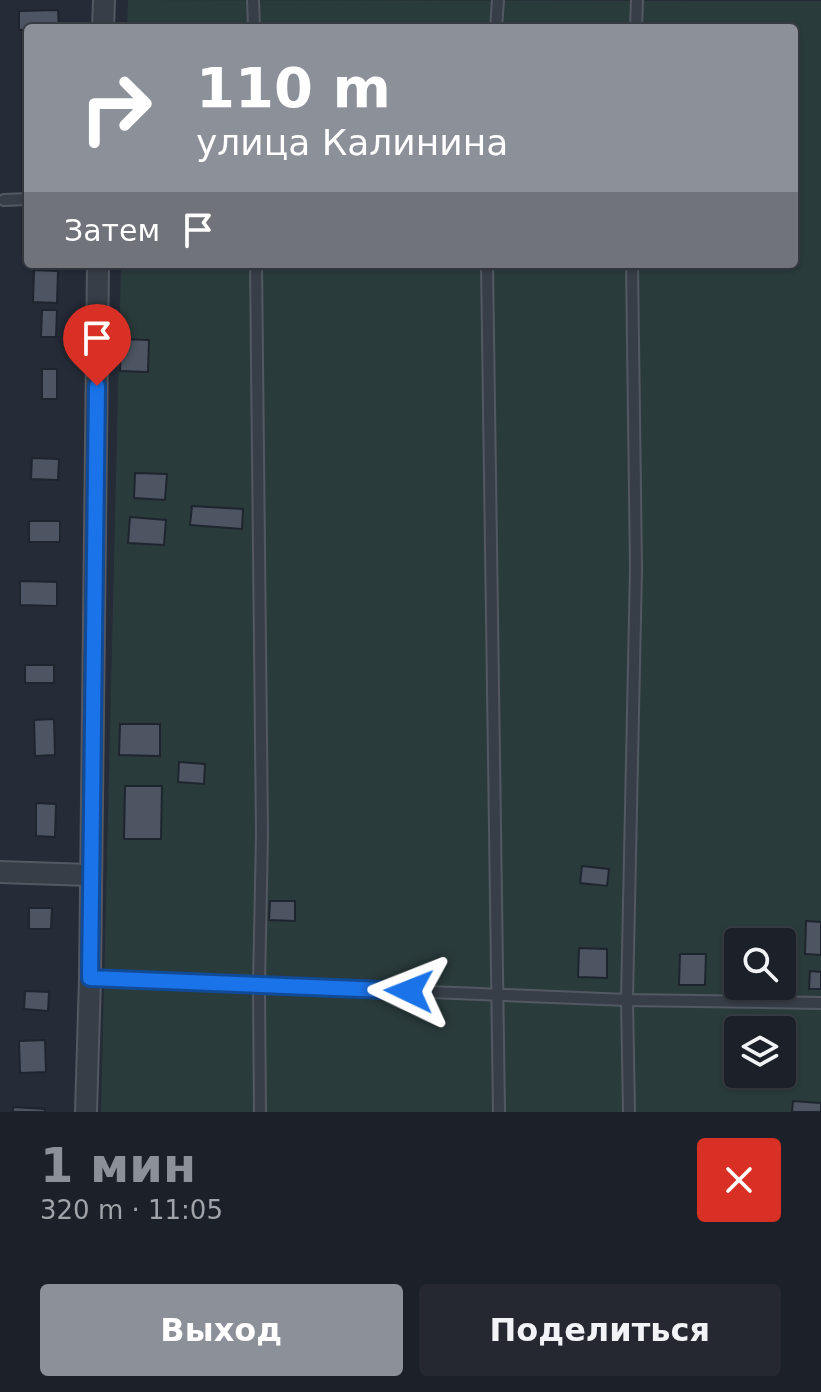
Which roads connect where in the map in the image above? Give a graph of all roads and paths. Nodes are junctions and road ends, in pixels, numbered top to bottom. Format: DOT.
graph roads {
  1 [pos="104,0"];
  2 [pos="253,0"];
  3 [pos="498,0"];
  4 [pos="637,0"];
  5 [pos="103,24"];
  6 [pos="254,24"];
  7 [pos="496,24"];
  8 [pos="636,24"];
  9 [pos="24,199"];
  10 [pos="4,200"];
  11 [pos="98,268"];
  12 [pos="256,268"];
  13 [pos="487,268"];
  14 [pos="632,268"];
  15 [pos="0,872"];
  16 [pos="89,875"];
  17 [pos="90,978"];
  18 [pos="259,985"];
  19 [pos="498,995"];
  20 [pos="627,1000"];
  21 [pos="821,1003"];
  22 [pos="86,1112"];
  23 [pos="260,1112"];
  24 [pos="499,1112"];
  25 [pos="629,1112"];
  1 -- 5 [label="street"];
  2 -- 6 [label="lane"];
  3 -- 7 [label="lane"];
  4 -- 8 [label="lane"];
  9 -- 10 [label="lane"];
  11 -- 16 [label="street"];
  12 -- 18 [label="lane"];
  13 -- 19 [label="lane"];
  14 -- 20 [label="lane"];
  15 -- 16 [label="street"];
  16 -- 17 [label="street"];
  17 -- 18 [label="lane"];
  17 -- 22 [label="street"];
  18 -- 19 [label="lane"];
  18 -- 23 [label="lane"];
  19 -- 20 [label="lane"];
  19 -- 24 [label="lane"];
  20 -- 21 [label="lane"];
  20 -- 25 [label="lane"];
}
